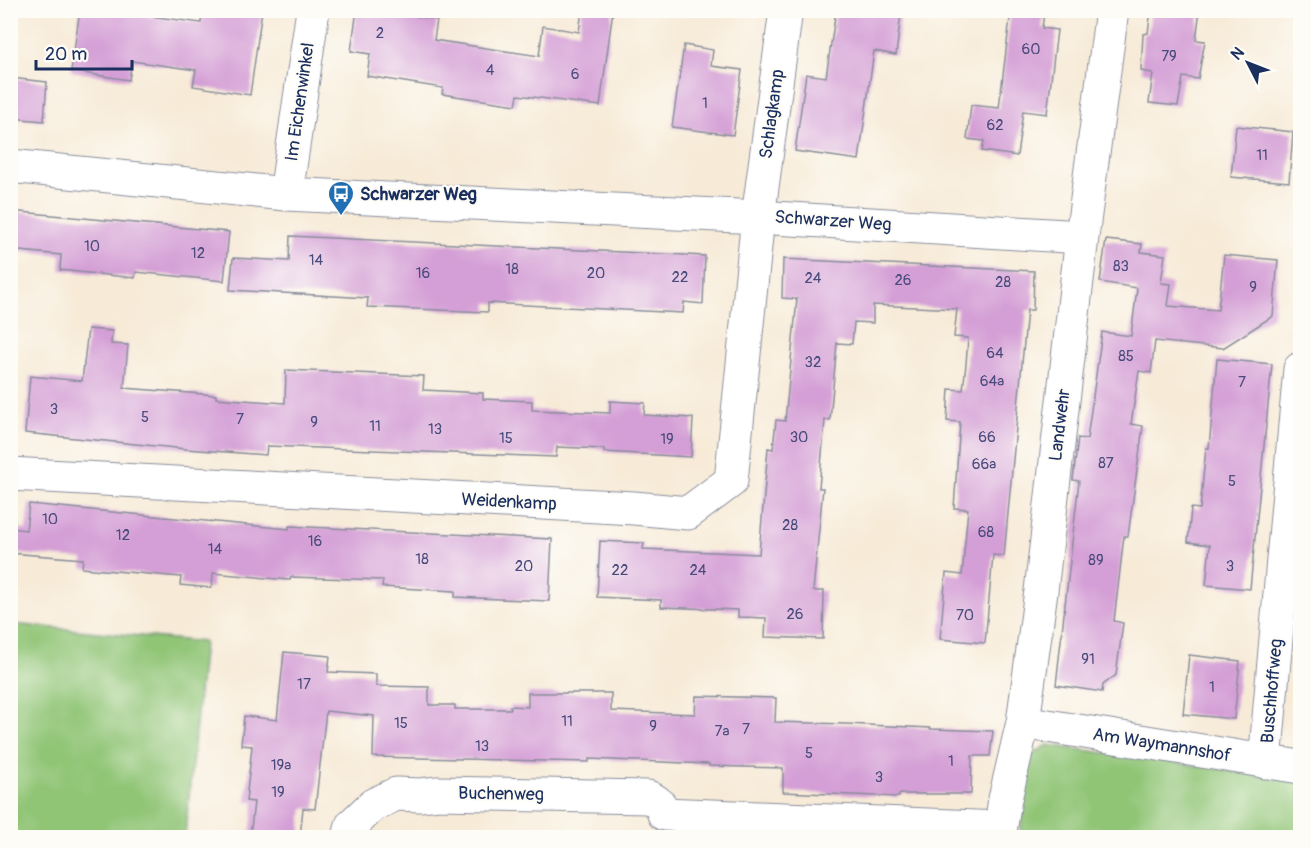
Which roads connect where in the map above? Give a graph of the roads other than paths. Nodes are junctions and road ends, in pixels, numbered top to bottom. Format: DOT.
graph roads {
  1 [pos="313,10"];
  2 [pos="786,10"];
  3 [pos="1112,10"];
  4 [pos="10,166"];
  5 [pos="286,194"];
  6 [pos="758,217"];
  7 [pos="1082,237"];
  8 [pos="1300,369"];
  9 [pos="10,474"];
  10 [pos="1023,722"];
  11 [pos="1265,762"];
  12 [pos="1300,767"];
  13 [pos="663,826"];
  14 [pos="999,833"];
  15 [pos="349,837"];
  1 -- 5 [label="street, Im Eichenwinkel"];
  2 -- 6 [label="street, Schlagkamp"];
  3 -- 7 [label="street, Landwehr"];
  4 -- 5 [label="street, Schwarzer Weg"];
  5 -- 6 [label="street, Schwarzer Weg"];
  6 -- 7 [label="street, Schwarzer Weg"];
  6 -- 9 [label="street, Weidenkamp"];
  7 -- 10 [label="street, Landwehr"];
  8 -- 11 [label="street, Buschhoffweg"];
  10 -- 11 [label="street, Am Waymannshof"];
  10 -- 14 [label="street, Landwehr"];
  11 -- 12 [label="street, Am Waymannshof"];
  13 -- 14 [label="street, Buchenweg"];
  13 -- 15 [label="street, Buchenweg"];
}
